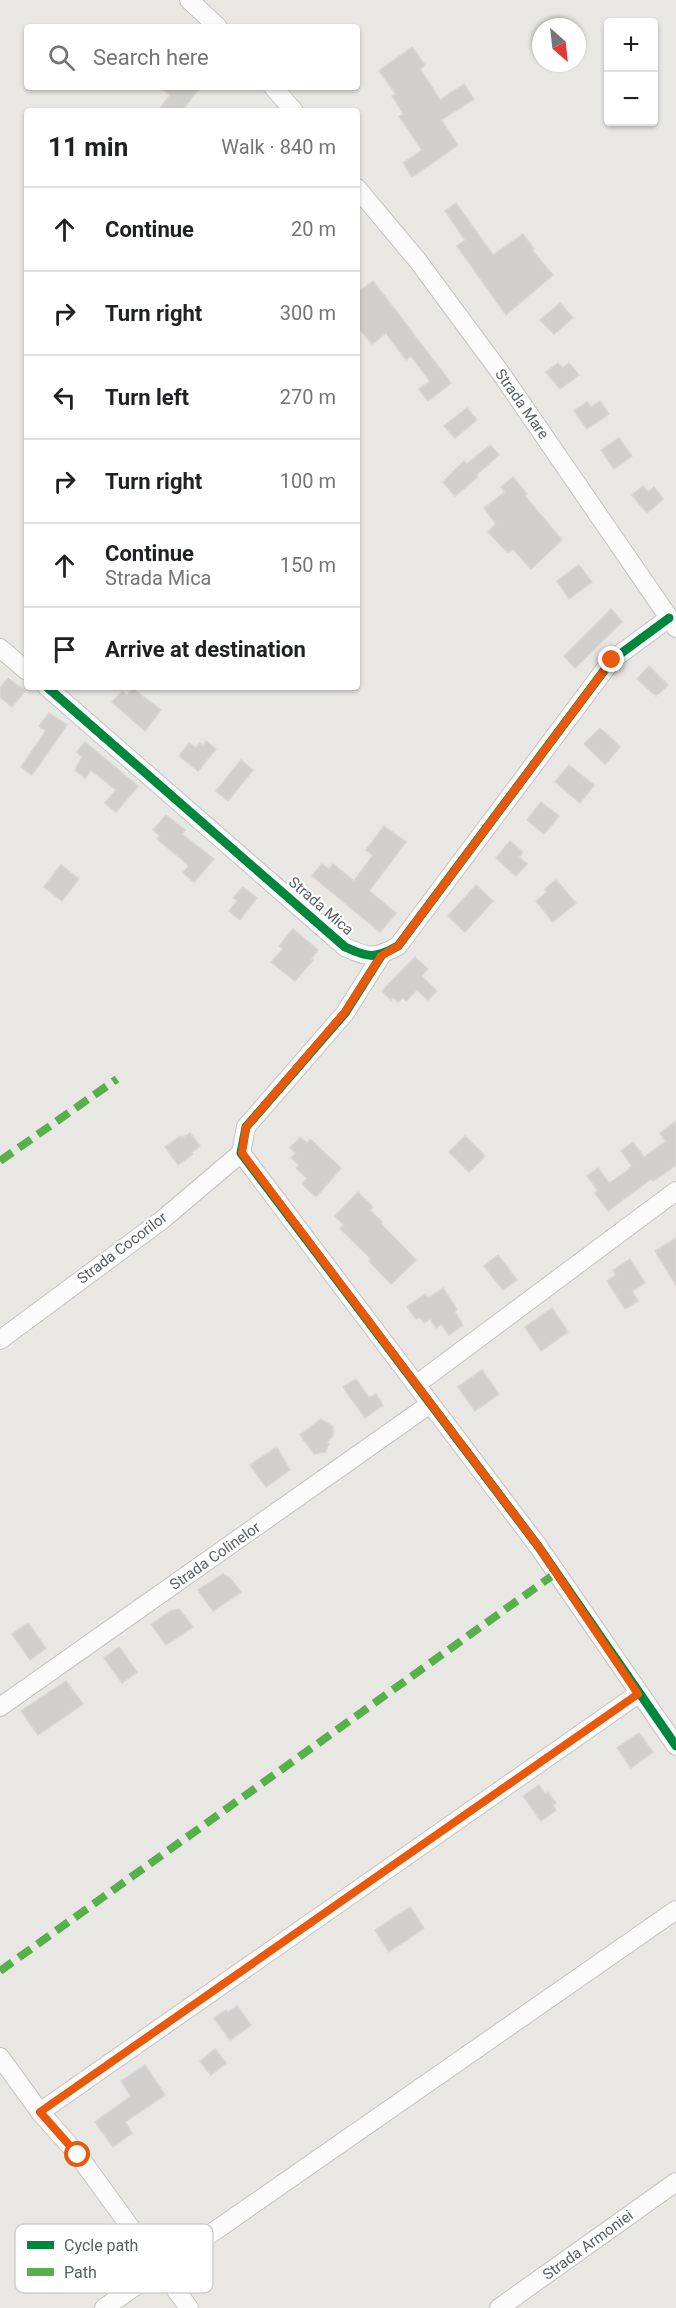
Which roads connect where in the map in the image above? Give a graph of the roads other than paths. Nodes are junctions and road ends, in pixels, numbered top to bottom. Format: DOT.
graph roads {
  1 [pos="189,0"];
  2 [pos="215,24"];
  3 [pos="276,90"];
  4 [pos="291,108"];
  5 [pos="360,192"];
  6 [pos="672,623"];
  7 [pos="0,648"];
  8 [pos="24,668"];
  9 [pos="50,690"];
  10 [pos="381,956"];
  11 [pos="242,1153"];
  12 [pos="676,1191"];
  13 [pos="0,1340"];
  14 [pos="417,1384"];
  15 [pos="430,1404"];
  16 [pos="638,1694"];
  17 [pos="0,1707"];
  18 [pos="676,1746"];
  19 [pos="676,1910"];
  20 [pos="0,2057"];
  21 [pos="40,2112"];
  22 [pos="676,2182"];
  23 [pos="128,2224"];
  24 [pos="213,2231"];
  25 [pos="125,2293"];
  26 [pos="178,2293"];
  27 [pos="104,2308"];
  28 [pos="189,2308"];
  29 [pos="499,2308"];
  1 -- 2 [label="street"];
  3 -- 4 [label="street"];
  5 -- 6 [label="street, Strada Mare"];
  6 -- 10 [label="street"];
  7 -- 8 [label="street"];
  9 -- 10 [label="street, Strada Mica"];
  10 -- 11 [label="street"];
  11 -- 13 [label="street, Strada Cocorilor"];
  11 -- 14 [label="street"];
  12 -- 14 [label="street"];
  14 -- 15 [label="street"];
  15 -- 16 [label="street"];
  15 -- 17 [label="street, Strada Colinelor"];
  16 -- 18 [label="street"];
  16 -- 21 [label="street"];
  19 -- 24 [label="street"];
  20 -- 21 [label="street"];
  21 -- 23 [label="street"];
  22 -- 29 [label="street, Strada Armoniei"];
  25 -- 27 [label="street"];
  26 -- 28 [label="street"];
}
